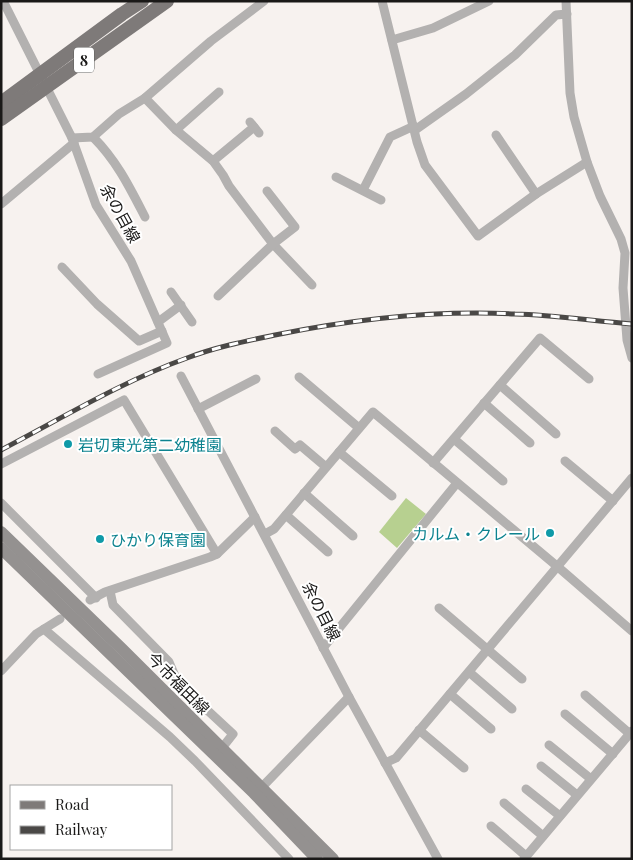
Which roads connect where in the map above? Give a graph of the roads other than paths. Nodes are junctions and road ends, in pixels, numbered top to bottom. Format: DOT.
graph roads {
  1 [pos="3,1"];
  2 [pos="142,1"];
  3 [pos="167,1"];
  4 [pos="264,1"];
  5 [pos="382,1"];
  6 [pos="467,1"];
  7 [pos="489,1"];
  8 [pos="566,1"];
  9 [pos="472,11"];
  10 [pos="567,14"];
  11 [pos="392,40"];
  12 [pos="42,81"];
  13 [pos="219,92"];
  14 [pos="144,98"];
  15 [pos="1,103"];
  16 [pos="1,119"];
  17 [pos="254,128"];
  18 [pos="414,128"];
  19 [pos="176,130"];
  20 [pos="496,134"];
  21 [pos="94,138"];
  22 [pos="73,140"];
  23 [pos="213,161"];
  24 [pos="587,162"];
  25 [pos="336,177"];
  26 [pos="363,190"];
  27 [pos="267,191"];
  28 [pos="536,194"];
  29 [pos="381,200"];
  30 [pos="1,204"];
  31 [pos="145,216"];
  32 [pos="273,244"];
  33 [pos="62,267"];
  34 [pos="312,285"];
  35 [pos="171,292"];
  36 [pos="218,296"];
  37 [pos="181,305"];
  38 [pos="158,322"];
  39 [pos="192,322"];
  40 [pos="162,331"];
  41 [pos="632,358"];
  42 [pos="98,374"];
  43 [pos="181,376"];
  44 [pos="299,377"];
  45 [pos="256,379"];
  46 [pos="589,379"];
  47 [pos="500,385"];
  48 [pos="484,403"];
  49 [pos="198,409"];
  50 [pos="359,428"];
  51 [pos="275,431"];
  52 [pos="556,434"];
  53 [pos="454,438"];
  54 [pos="530,443"];
  55 [pos="339,452"];
  56 [pos="565,460"];
  57 [pos="433,463"];
  58 [pos="1,464"];
  59 [pos="326,467"];
  60 [pos="632,478"];
  61 [pos="503,481"];
  62 [pos="457,483"];
  63 [pos="304,493"];
  64 [pos="392,496"];
  65 [pos="613,501"];
  66 [pos="1,503"];
  67 [pos="286,515"];
  68 [pos="255,517"];
  69 [pos="1,532"];
  70 [pos="268,532"];
  71 [pos="353,536"];
  72 [pos="1,548"];
  73 [pos="328,552"];
  74 [pos="217,554"];
  75 [pos="558,567"];
  76 [pos="110,590"];
  77 [pos="439,608"];
  78 [pos="60,619"];
  79 [pos="44,629"];
  80 [pos="632,631"];
  81 [pos="327,644"];
  82 [pos="488,650"];
  83 [pos="1,671"];
  84 [pos="469,672"];
  85 [pos="522,679"];
  86 [pos="450,694"];
  87 [pos="584,695"];
  88 [pos="349,697"];
  89 [pos="512,709"];
  90 [pos="565,714"];
  91 [pos="491,729"];
  92 [pos="419,730"];
  93 [pos="631,732"];
  94 [pos="550,745"];
  95 [pos="222,748"];
  96 [pos="613,754"];
  97 [pos="390,761"];
  98 [pos="541,766"];
  99 [pos="464,768"];
  100 [pos="591,779"];
  101 [pos="262,787"];
  102 [pos="526,788"];
  103 [pos="577,795"];
  104 [pos="504,803"];
  105 [pos="560,816"];
  106 [pos="491,826"];
  107 [pos="543,836"];
  108 [pos="525,857"];
  109 [pos="288,859"];
  110 [pos="317,859"];
  111 [pos="333,859"];
  112 [pos="438,859"];
  1 -- 12 [label="street, 余の目線"];
  2 -- 12 [label="main road, 8"];
  3 -- 12 [label="main road, 8"];
  4 -- 14 [label="street"];
  5 -- 11 [label="street"];
  6 -- 9 [label="street"];
  7 -- 9 [label="street"];
  8 -- 10 [label="street"];
  9 -- 11 [label="street"];
  10 -- 18 [label="street"];
  10 -- 24 [label="street"];
  11 -- 18 [label="street"];
  12 -- 15 [label="main road, 8"];
  12 -- 16 [label="main road, 8"];
  12 -- 22 [label="street, 余の目線"];
  13 -- 19 [label="street"];
  14 -- 19 [label="street"];
  14 -- 21 [label="street"];
  17 -- 23 [label="street"];
  18 -- 26 [label="street"];
  18 -- 28 [label="street"];
  19 -- 23 [label="street"];
  20 -- 28 [label="street"];
  21 -- 22 [label="street"];
  21 -- 31 [label="street"];
  22 -- 30 [label="street"];
  22 -- 38 [label="street, 余の目線"];
  23 -- 32 [label="street"];
  24 -- 28 [label="street"];
  24 -- 41 [label="street"];
  25 -- 26 [label="street"];
  26 -- 29 [label="street"];
  27 -- 32 [label="street"];
  32 -- 34 [label="street"];
  32 -- 36 [label="street"];
  33 -- 40 [label="street"];
  35 -- 37 [label="street"];
  37 -- 38 [label="street"];
  37 -- 39 [label="street"];
  38 -- 40 [label="street, 余の目線"];
  40 -- 42 [label="street"];
  43 -- 49 [label="street, 余の目線"];
  44 -- 50 [label="street"];
  45 -- 49 [label="street"];
  46 -- 47 [label="street"];
  47 -- 48 [label="street"];
  47 -- 52 [label="street"];
  48 -- 53 [label="street"];
  48 -- 54 [label="street"];
  49 -- 68 [label="street, 余の目線"];
  50 -- 55 [label="street"];
  50 -- 57 [label="street"];
  51 -- 59 [label="street"];
  53 -- 57 [label="street"];
  53 -- 61 [label="street"];
  55 -- 59 [label="street"];
  55 -- 64 [label="street"];
  56 -- 65 [label="street"];
  57 -- 62 [label="street"];
  58 -- 74 [label="street"];
  59 -- 63 [label="street"];
  60 -- 65 [label="street"];
  62 -- 75 [label="street"];
  62 -- 81 [label="street"];
  63 -- 67 [label="street"];
  63 -- 71 [label="street"];
  65 -- 75 [label="street"];
  66 -- 76 [label="street"];
  67 -- 70 [label="street"];
  67 -- 73 [label="street"];
  68 -- 70 [label="street, 余の目線"];
  68 -- 74 [label="street"];
  69 -- 95 [label="main road, 今市福田線"];
  70 -- 81 [label="street, 余の目線"];
  72 -- 110 [label="main road, 今市福田線"];
  74 -- 76 [label="street"];
  75 -- 80 [label="street"];
  75 -- 82 [label="street"];
  76 -- 95 [label="street"];
  77 -- 82 [label="street"];
  78 -- 79 [label="street"];
  79 -- 83 [label="street"];
  79 -- 109 [label="street"];
  81 -- 88 [label="street, 余の目線"];
  82 -- 84 [label="street"];
  82 -- 85 [label="street"];
  84 -- 86 [label="street"];
  84 -- 89 [label="street"];
  86 -- 91 [label="street"];
  86 -- 92 [label="street"];
  87 -- 93 [label="street"];
  88 -- 97 [label="street, 余の目線"];
  88 -- 101 [label="street"];
  90 -- 96 [label="street"];
  92 -- 97 [label="street"];
  92 -- 99 [label="street"];
  93 -- 96 [label="street"];
  94 -- 100 [label="street"];
  95 -- 101 [label="main road, 今市福田線"];
  96 -- 100 [label="street"];
  97 -- 112 [label="street, 余の目線"];
  98 -- 103 [label="street"];
  100 -- 103 [label="street"];
  101 -- 111 [label="main road, 今市福田線"];
  102 -- 105 [label="street"];
  103 -- 105 [label="street"];
  104 -- 107 [label="street"];
  105 -- 107 [label="street"];
  106 -- 108 [label="street"];
  107 -- 108 [label="street"];
}
